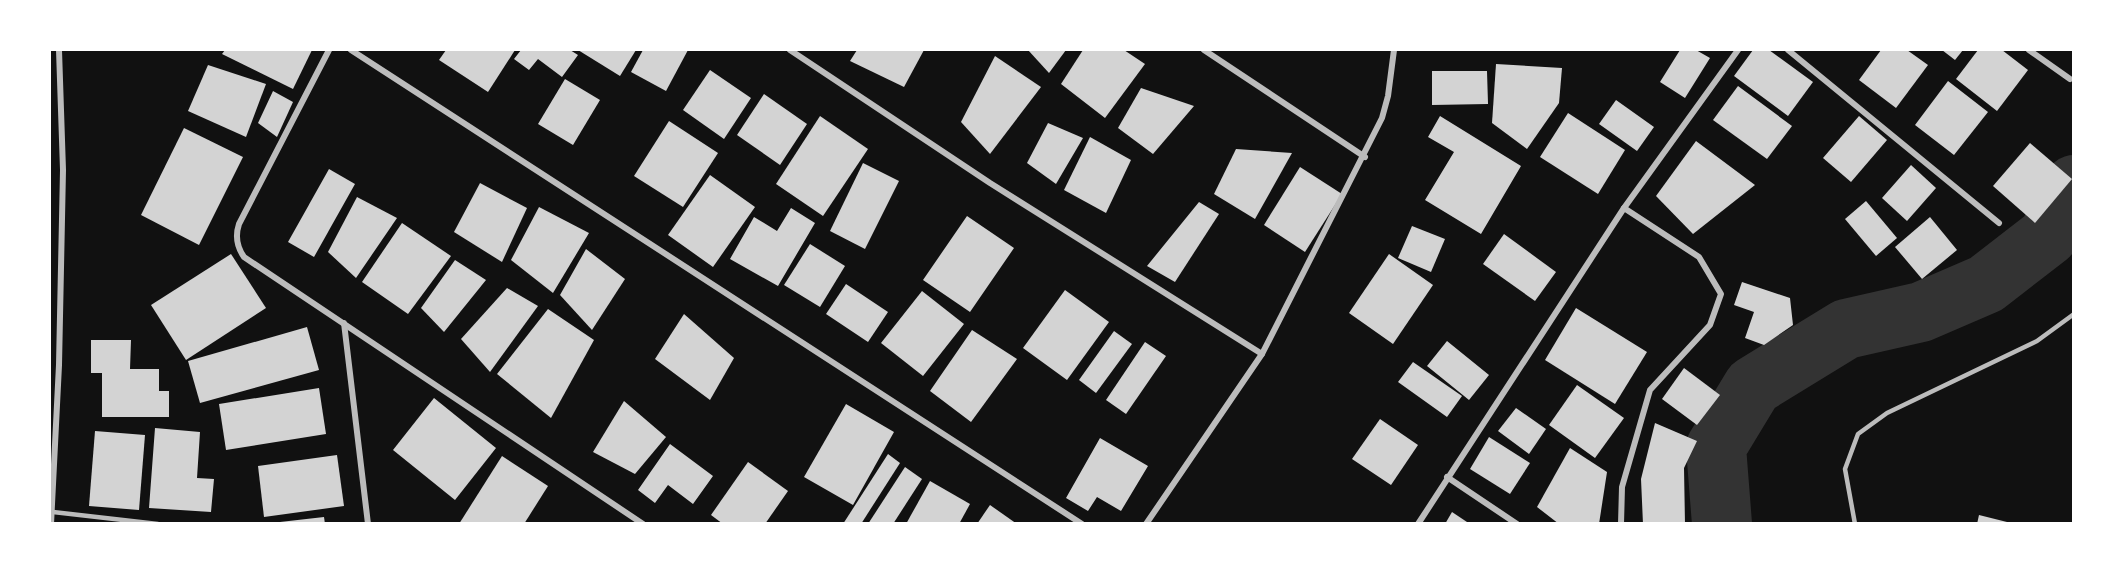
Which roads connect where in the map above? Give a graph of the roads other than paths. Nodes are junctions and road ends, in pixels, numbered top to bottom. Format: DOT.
graph roads {
  1 [pos="59,50"];
  2 [pos="329,50"];
  3 [pos="351,50"];
  4 [pos="790,50"];
  5 [pos="1204,50"];
  6 [pos="1394,50"];
  7 [pos="1738,50"];
  8 [pos="1788,50"];
  9 [pos="2029,50"];
  10 [pos="2070,79"];
  11 [pos="1365,156"];
  12 [pos="1624,208"];
  13 [pos="1999,223"];
  14 [pos="2073,314"];
  15 [pos="344,322"];
  16 [pos="1262,354"];
  17 [pos="1447,477"];
  18 [pos="53,512"];
  19 [pos="51,524"];
  20 [pos="158,524"];
  21 [pos="368,524"];
  22 [pos="643,524"];
  23 [pos="1082,524"];
  24 [pos="1146,524"];
  25 [pos="1418,524"];
  26 [pos="1517,524"];
  27 [pos="1621,524"];
  28 [pos="1855,524"];
  1 -- 18 [label="street"];
  2 -- 15 [label="street"];
  3 -- 23 [label="street"];
  4 -- 16 [label="street"];
  5 -- 11 [label="street"];
  6 -- 11 [label="street"];
  7 -- 12 [label="street"];
  8 -- 13 [label="street"];
  9 -- 10 [label="street"];
  11 -- 16 [label="street"];
  12 -- 17 [label="street"];
  12 -- 27 [label="street"];
  14 -- 28 [label="lane"];
  15 -- 21 [label="street"];
  15 -- 22 [label="street"];
  16 -- 24 [label="street"];
  17 -- 25 [label="street"];
  17 -- 26 [label="street"];
  18 -- 19 [label="street"];
  18 -- 20 [label="lane"];
}
